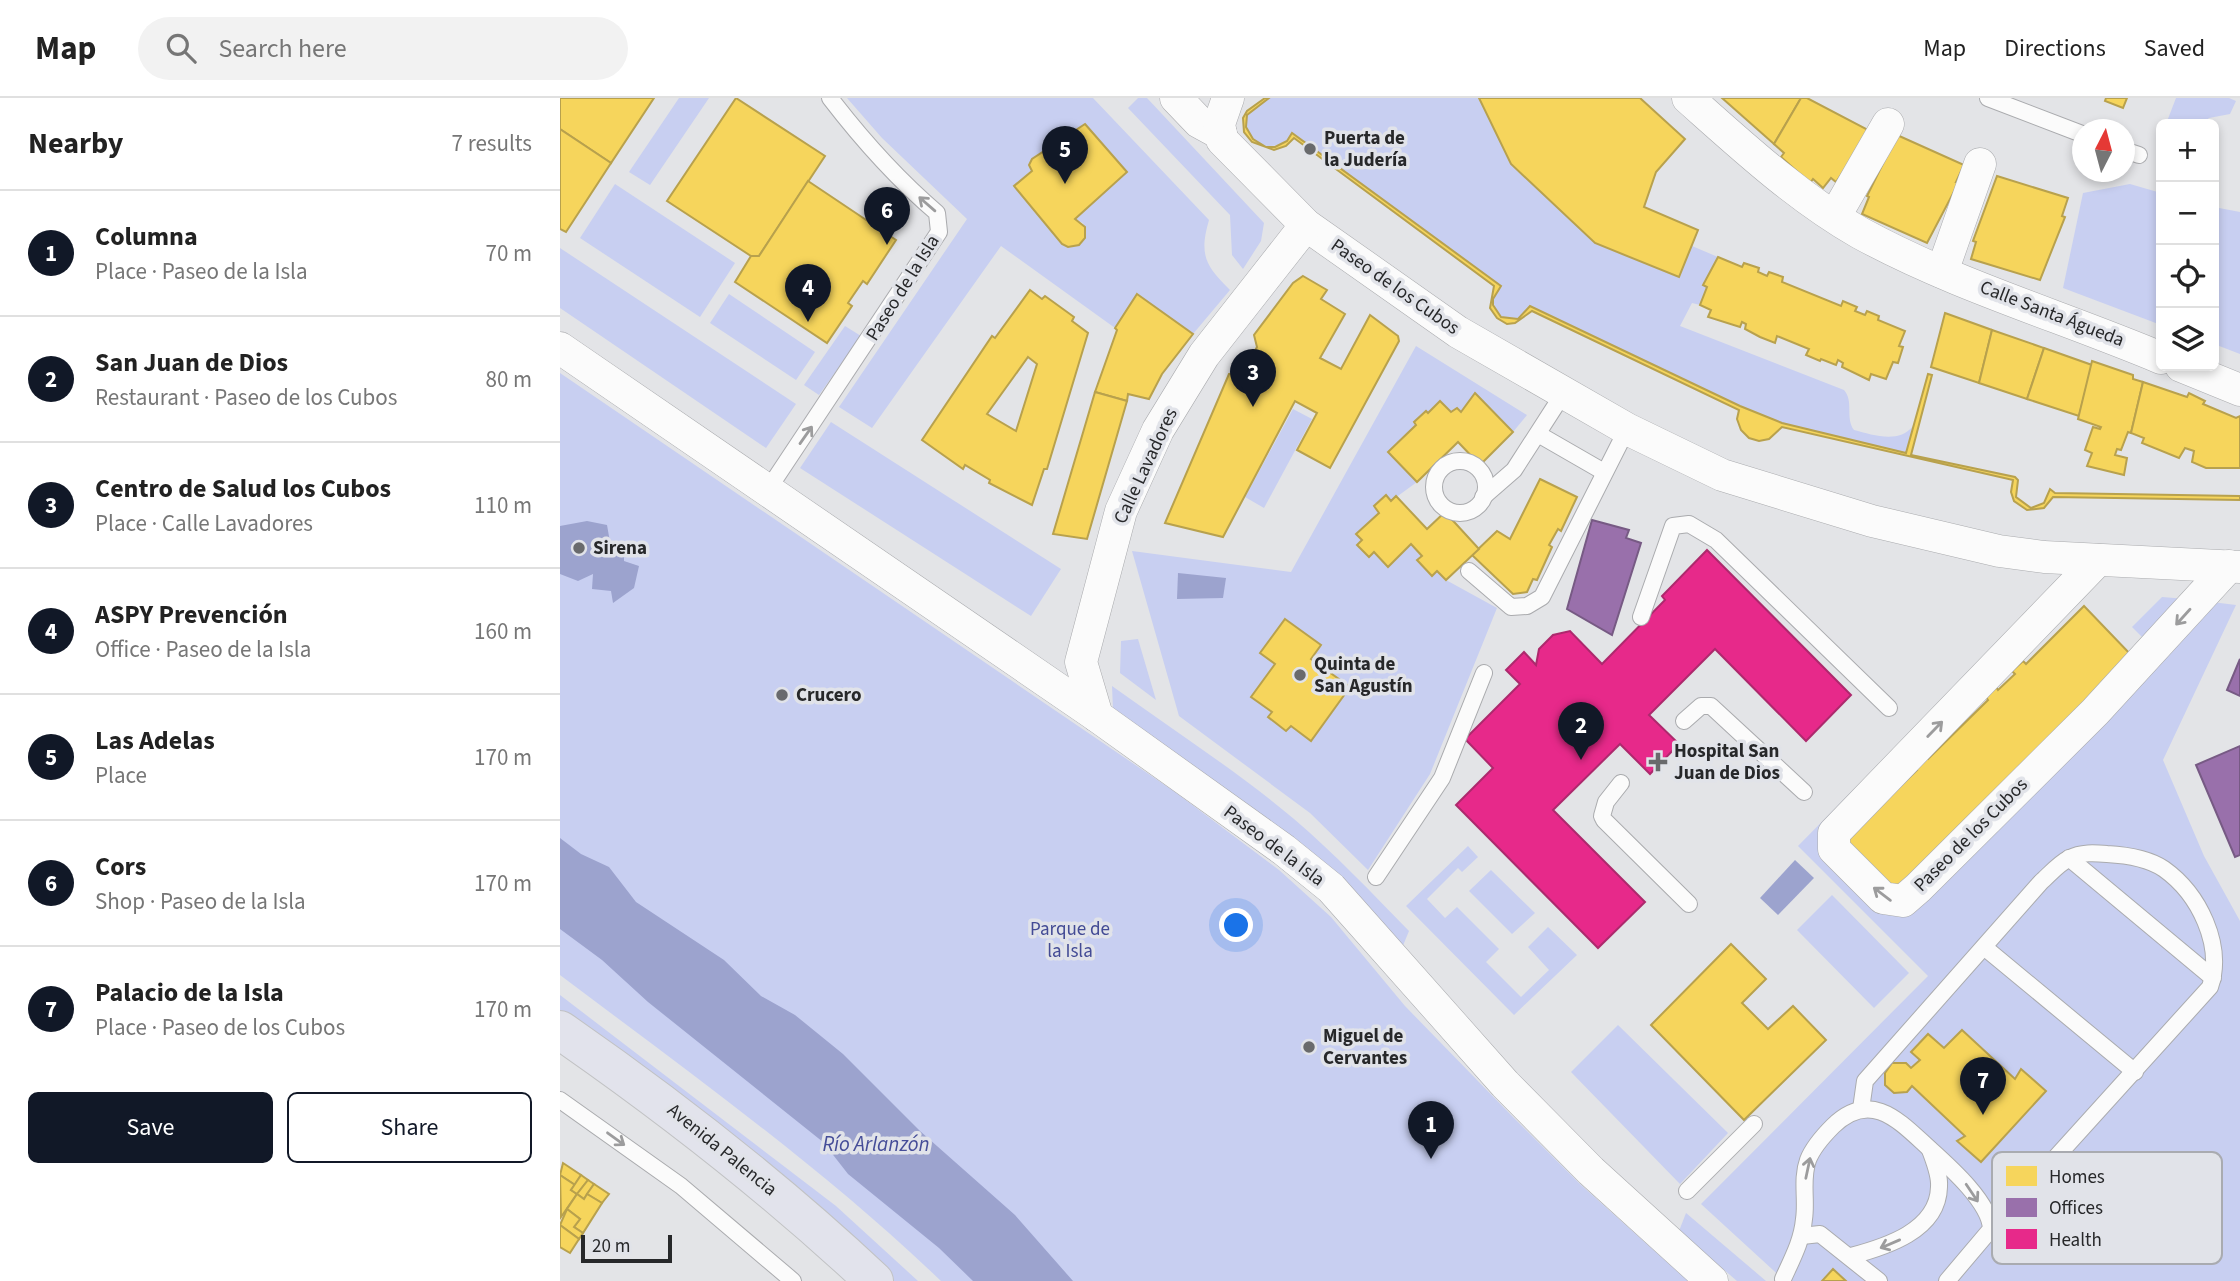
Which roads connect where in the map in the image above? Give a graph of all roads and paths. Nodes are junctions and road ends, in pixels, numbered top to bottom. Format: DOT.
graph roads {
  1 [pos="830,98"];
  2 [pos="1176,98"];
  3 [pos="1228,98"];
  4 [pos="1688,98"];
  5 [pos="1988,98"];
  6 [pos="1888,124"];
  7 [pos="2072,130"];
  8 [pos="1220,134"];
  9 [pos="1980,164"];
  10 [pos="1835,216"];
  11 [pos="1306,225"];
  12 [pos="1942,272"];
  13 [pos="560,348"];
  14 [pos="2156,356"];
  15 [pos="2193,371"];
  16 [pos="2240,390"];
  17 [pos="1563,394"];
  18 [pos="1627,429"];
  19 [pos="1538,434"];
  20 [pos="1604,472"];
  21 [pos="767,491"];
  22 [pos="1483,498"];
  23 [pos="2098,559"];
  24 [pos="2234,567"];
  25 [pos="1469,571"];
  26 [pos="1641,617"];
  27 [pos="1081,662"];
  28 [pos="1484,673"];
  29 [pos="1049,684"];
  30 [pos="1889,708"];
  31 [pos="1097,716"];
  32 [pos="1684,721"];
  33 [pos="1621,783"];
  34 [pos="1804,792"];
  35 [pos="2069,858"];
  36 [pos="1376,877"];
  37 [pos="1689,904"];
  38 [pos="1984,947"];
  39 [pos="2213,978"];
  40 [pos="560,1030"];
  41 [pos="2135,1072"];
  42 [pos="560,1100"];
  43 [pos="1861,1109"];
  44 [pos="1754,1124"];
  45 [pos="1930,1150"];
  46 [pos="2062,1152"];
  47 [pos="1687,1191"];
  48 [pos="1991,1229"];
  49 [pos="1802,1236"];
  50 [pos="1851,1256"];
  51 [pos="1783,1279"];
  52 [pos="793,1281"];
  53 [pos="874,1281"];
  54 [pos="1712,1281"];
  55 [pos="1879,1281"];
  56 [pos="1947,1281"];
  21 -- 1 [label="lane, Paseo de la Isla, one-way"];
  2 -- 8 [label="street, Paseo de los Cubos"];
  3 -- 8 [label="street"];
  4 -- 10 [label="street, Calle Santa Águeda"];
  5 -- 7 [label="lane"];
  6 -- 10 [label="street"];
  8 -- 11 [label="street, Paseo de los Cubos"];
  9 -- 12 [label="street"];
  10 -- 12 [label="street, Calle Santa Águeda"];
  11 -- 17 [label="street, Paseo de los Cubos"];
  11 -- 27 [label="street, Calle Lavadores"];
  12 -- 14 [label="street, Calle Santa Águeda"];
  13 -- 21 [label="street, Paseo de la Isla"];
  15 -- 16 [label="street"];
  17 -- 18 [label="street, Paseo de los Cubos"];
  17 -- 19 [label="lane"];
  18 -- 20 [label="lane"];
  18 -- 23 [label="street, Paseo de los Cubos"];
  19 -- 20 [label="lane"];
  19 -- 22 [label="lane"];
  20 -- 25 [label="lane"];
  21 -- 29 [label="street, Paseo de la Isla"];
  23 -- 24 [label="street, Paseo de los Cubos"];
  24 -- 23 [label="street, Paseo de los Cubos, one-way"];
  26 -- 30 [label="lane"];
  27 -- 29 [label="street"];
  27 -- 31 [label="street"];
  28 -- 36 [label="lane"];
  29 -- 31 [label="street, Paseo de la Isla"];
  31 -- 54 [label="street, Paseo de la Isla"];
  32 -- 34 [label="lane"];
  33 -- 37 [label="lane"];
  35 -- 38 [label="lane"];
  35 -- 39 [label="lane"];
  35 -- 39 [label="lane"];
  38 -- 41 [label="lane"];
  38 -- 43 [label="lane"];
  39 -- 41 [label="lane"];
  40 -- 53 [label="highway, Avenida Palencia"];
  41 -- 46 [label="lane"];
  42 -- 52 [label="lane, one-way"];
  43 -- 45 [label="lane"];
  49 -- 43 [label="lane, one-way"];
  44 -- 47 [label="lane"];
  45 -- 48 [label="lane, one-way"];
  45 -- 50 [label="lane, one-way"];
  48 -- 56 [label="lane"];
  49 -- 50 [label="lane"];
  49 -- 51 [label="lane"];
  50 -- 55 [label="lane"];
}
